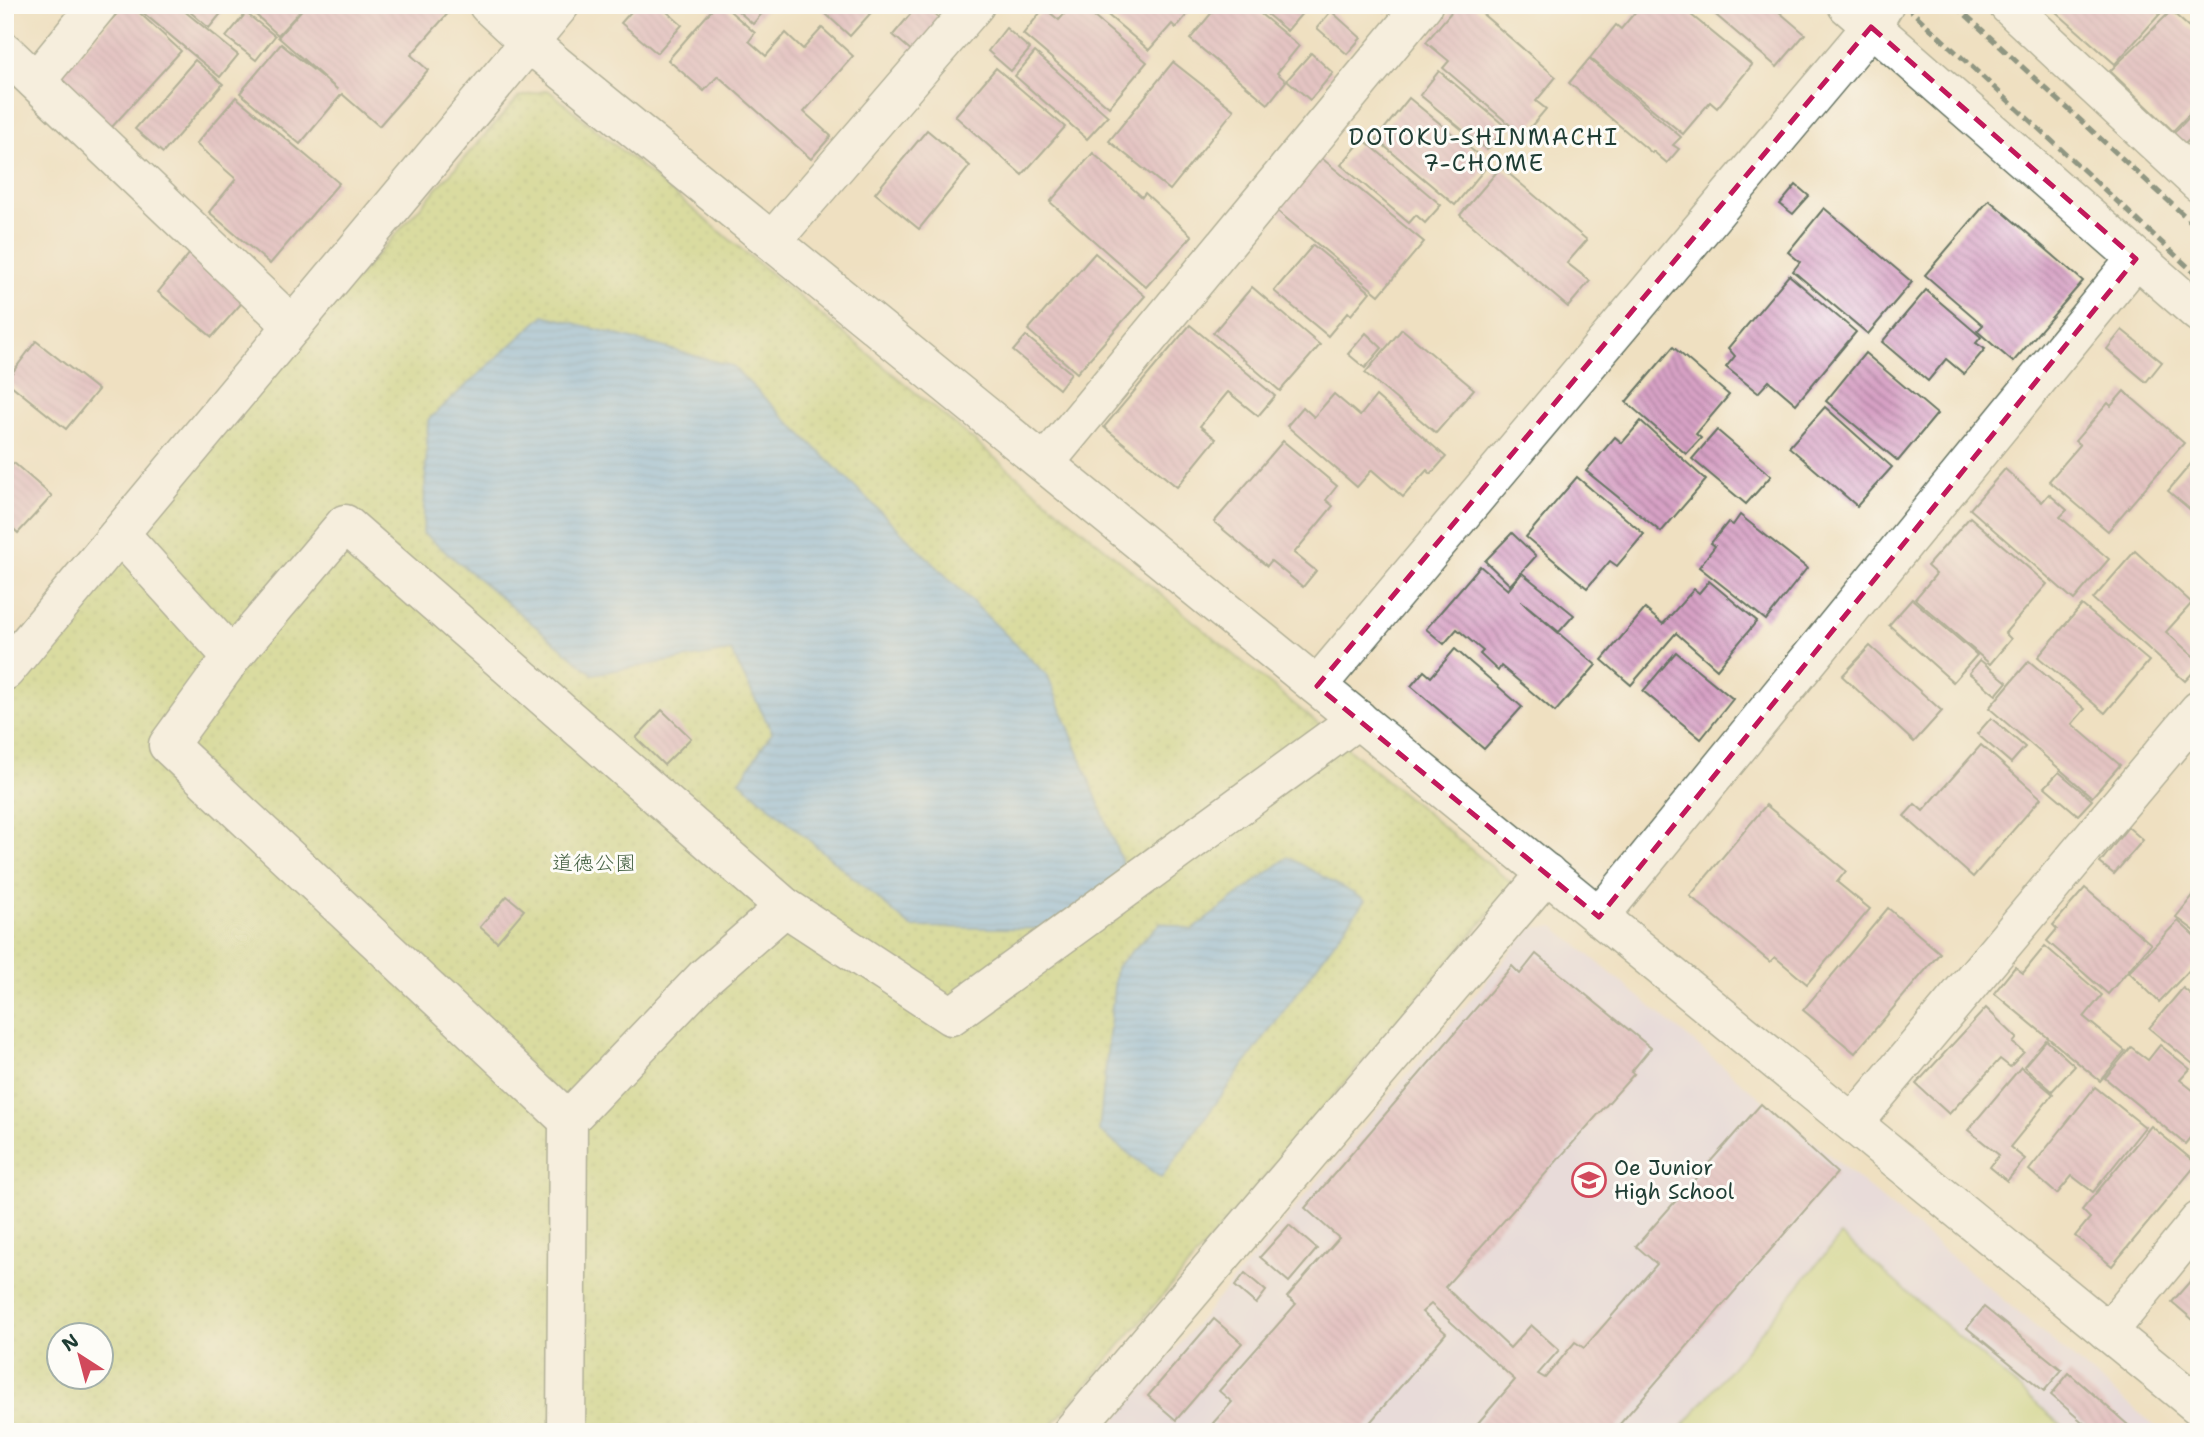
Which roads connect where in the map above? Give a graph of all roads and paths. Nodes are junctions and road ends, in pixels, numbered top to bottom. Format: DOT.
graph roads {
  1 [pos="98,5"];
  2 [pos="488,5"];
  3 [pos="560,5"];
  4 [pos="975,5"];
  5 [pos="1423,5"];
  6 [pos="2008,5"];
  7 [pos="1867,12"];
  8 [pos="529,43"];
  9 [pos="5,52"];
  10 [pos="36,81"];
  11 [pos="2199,183"];
  12 [pos="772,241"];
  13 [pos="2136,258"];
  14 [pos="2199,313"];
  15 [pos="293,326"];
  16 [pos="1045,463"];
  17 [pos="120,534"];
  18 [pos="232,657"];
  19 [pos="5,671"];
  20 [pos="1317,685"];
  21 [pos="2199,710"];
  22 [pos="1358,719"];
  23 [pos="1547,873"];
  24 [pos="785,907"];
  25 [pos="1600,917"];
  26 [pos="568,1120"];
  27 [pos="1853,1123"];
  28 [pos="2199,1222"];
  29 [pos="2108,1332"];
  30 [pos="2199,1406"];
  31 [pos="566,1432"];
  32 [pos="1072,1432"];
  1 -- 10 [label="street"];
  2 -- 8 [label="street"];
  3 -- 8 [label="street"];
  4 -- 12 [label="street"];
  5 -- 16 [label="street"];
  6 -- 11 [label="street"];
  7 -- 13 [label="street"];
  7 -- 20 [label="street"];
  8 -- 12 [label="street"];
  8 -- 15 [label="street"];
  9 -- 10 [label="street"];
  10 -- 15 [label="street"];
  12 -- 16 [label="street"];
  13 -- 14 [label="street"];
  13 -- 25 [label="street"];
  15 -- 17 [label="street"];
  16 -- 20 [label="street"];
  17 -- 18 [label="street"];
  17 -- 19 [label="street"];
  18 -- 24 [label="street"];
  18 -- 26 [label="street"];
  20 -- 22 [label="street"];
  21 -- 27 [label="street"];
  22 -- 23 [label="street"];
  22 -- 24 [label="street"];
  23 -- 25 [label="street"];
  23 -- 32 [label="street"];
  24 -- 26 [label="street"];
  25 -- 27 [label="street"];
  26 -- 31 [label="street"];
  27 -- 29 [label="street"];
  28 -- 29 [label="street"];
  29 -- 30 [label="street"];
}
